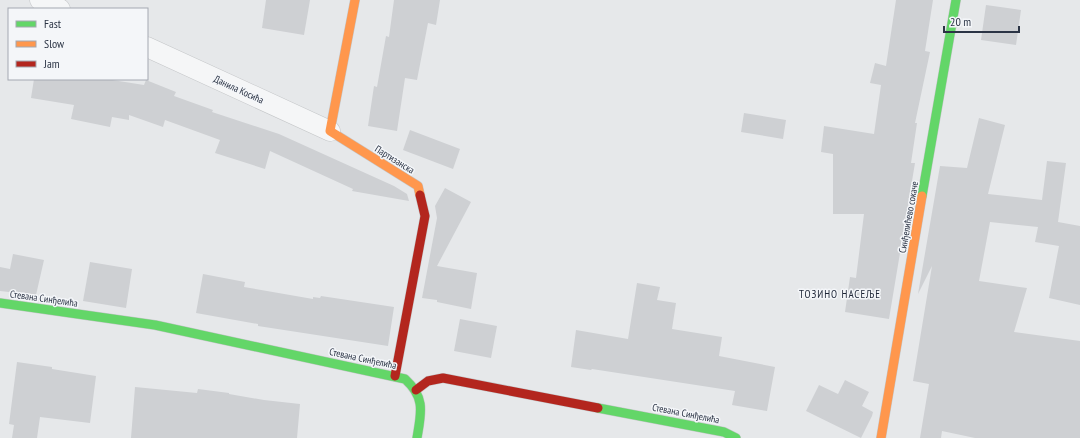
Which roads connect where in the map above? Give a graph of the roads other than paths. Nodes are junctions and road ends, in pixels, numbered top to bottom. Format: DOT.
graph roads {
  1 [pos="40,0"];
  2 [pos="355,0"];
  3 [pos="956,0"];
  4 [pos="58,8"];
  5 [pos="148,47"];
  6 [pos="330,131"];
  7 [pos="0,303"];
  8 [pos="395,376"];
  9 [pos="416,390"];
  10 [pos="417,438"];
  11 [pos="736,438"];
  12 [pos="881,438"];
  1 -- 4 [label="street"];
  2 -- 6 [label="street"];
  3 -- 12 [label="street, Синђелићево сокаче"];
  5 -- 6 [label="street, Данила Косића"];
  6 -- 8 [label="street, Партизанска"];
  7 -- 8 [label="street, Стевана Синђелића"];
  8 -- 9 [label="street, Стевана Синђелића"];
  9 -- 10 [label="street"];
  9 -- 11 [label="street, Стевана Синђелића"];
}
